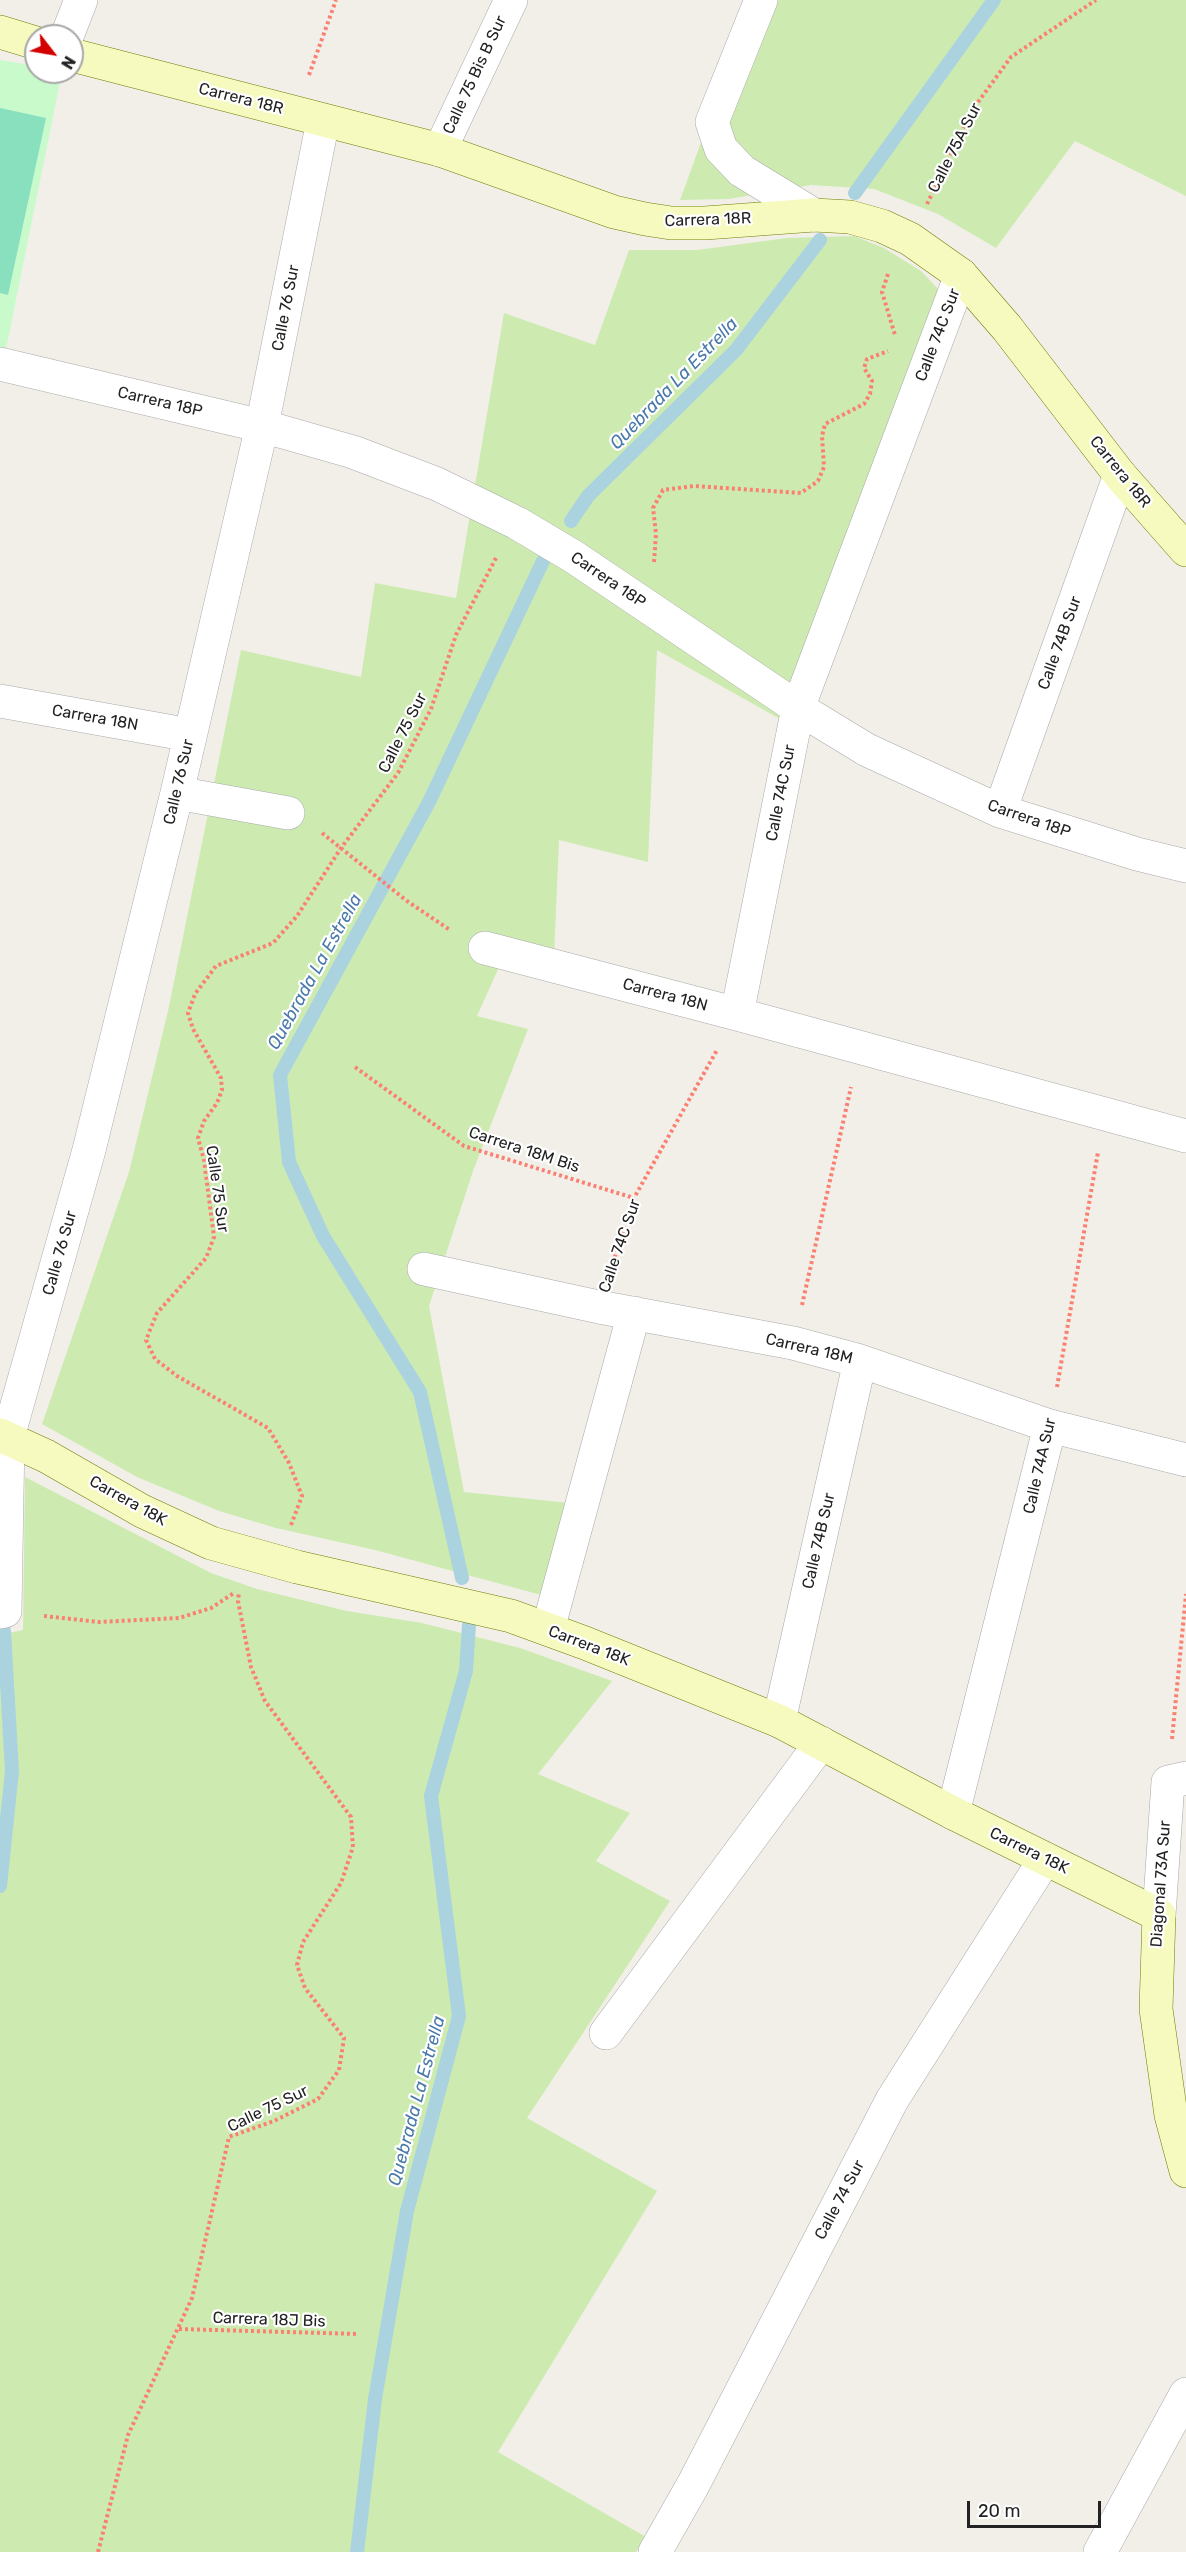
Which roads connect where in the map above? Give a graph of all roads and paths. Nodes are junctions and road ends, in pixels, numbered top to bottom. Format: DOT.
graph roads {
  1 [pos="81,0"];
  2 [pos="336,0"];
  3 [pos="511,0"];
  4 [pos="761,0"];
  5 [pos="1096,0"];
  6 [pos="72,24"];
  7 [pos="0,32"];
  8 [pos="24,39"];
  9 [pos="84,58"];
  10 [pos="309,116"];
  11 [pos="440,150"];
  12 [pos="814,215"];
  13 [pos="909,239"];
  14 [pos="961,274"];
  15 [pos="894,342"];
  16 [pos="893,348"];
  17 [pos="0,364"];
  18 [pos="262,426"];
  19 [pos="1120,475"];
  20 [pos="517,523"];
  21 [pos="1186,550"];
  22 [pos="638,600"];
  23 [pos="0,701"];
  24 [pos="798,708"];
  25 [pos="190,735"];
  26 [pos="177,793"];
  27 [pos="1000,811"];
  28 [pos="288,813"];
  29 [pos="341,848"];
  30 [pos="1186,866"];
  31 [pos="485,948"];
  32 [pos="737,1014"];
  33 [pos="860,1048"];
  34 [pos="355,1067"];
  35 [pos="1104,1114"];
  36 [pos="1186,1136"];
  37 [pos="634,1198"];
  38 [pos="424,1269"];
  39 [pos="599,1307"];
  40 [pos="634,1313"];
  41 [pos="793,1343"];
  42 [pos="860,1360"];
  43 [pos="1050,1426"];
  44 [pos="4,1436"];
  45 [pos="1186,1460"];
  46 [pos="277,1562"];
  47 [pos="1186,1594"];
  48 [pos="2,1612"];
  49 [pos="548,1629"];
  50 [pos="778,1721"];
  51 [pos="821,1743"];
  52 [pos="1177,1780"];
  53 [pos="953,1813"];
  54 [pos="1045,1859"];
  55 [pos="1159,1915"];
  56 [pos="606,2033"];
  57 [pos="1185,2166"];
  58 [pos="179,2329"];
  59 [pos="359,2334"];
  60 [pos="1186,2394"];
  61 [pos="98,2552"];
  62 [pos="655,2552"];
  63 [pos="1100,2552"];
  1 -- 6 [label="street"];
  2 -- 10 [label="path"];
  3 -- 11 [label="street, Calle 75 Bis B Sur"];
  4 -- 12 [label="street"];
  5 -- 13 [label="path, Calle 75A Sur"];
  7 -- 8 [label="street"];
  9 -- 10 [label="street, Carrera 18R"];
  10 -- 11 [label="street, Carrera 18R"];
  10 -- 18 [label="street, Calle 76 Sur"];
  11 -- 12 [label="street, Carrera 18R"];
  12 -- 13 [label="street, Carrera 18R"];
  13 -- 14 [label="street, Carrera 18R"];
  13 -- 15 [label="path"];
  14 -- 19 [label="street, Carrera 18R"];
  14 -- 24 [label="street, Calle 74C Sur"];
  16 -- 22 [label="path"];
  17 -- 18 [label="street, Carrera 18P"];
  18 -- 20 [label="street, Carrera 18P"];
  18 -- 25 [label="street, Calle 76 Sur"];
  19 -- 21 [label="street, Carrera 18R"];
  19 -- 27 [label="street, Calle 74B Sur"];
  20 -- 22 [label="street, Carrera 18P"];
  20 -- 29 [label="path, Calle 75 Sur"];
  22 -- 24 [label="street, Carrera 18P"];
  23 -- 25 [label="street, Carrera 18N"];
  24 -- 27 [label="street, Carrera 18P"];
  24 -- 32 [label="street, Calle 74C Sur"];
  25 -- 26 [label="street, Calle 76 Sur"];
  26 -- 28 [label="street"];
  26 -- 44 [label="street, Calle 76 Sur"];
  27 -- 30 [label="street, Carrera 18P"];
  28 -- 29 [label="path"];
  29 -- 31 [label="path"];
  29 -- 46 [label="path, Calle 75 Sur"];
  31 -- 32 [label="street, Carrera 18N"];
  32 -- 33 [label="street, Carrera 18N"];
  32 -- 37 [label="path, Calle 74C Sur"];
  33 -- 35 [label="street, Carrera 18N"];
  33 -- 41 [label="path"];
  34 -- 37 [label="path, Carrera 18M Bis"];
  35 -- 36 [label="street, Carrera 18N"];
  35 -- 43 [label="path, Calle 74A Sur"];
  37 -- 39 [label="path, Calle 74C Sur"];
  38 -- 39 [label="street, Carrera 18M"];
  39 -- 40 [label="street, Carrera 18M"];
  40 -- 41 [label="street, Carrera 18M"];
  40 -- 49 [label="street"];
  41 -- 42 [label="street, Carrera 18M"];
  42 -- 43 [label="street, Carrera 18M"];
  42 -- 50 [label="street, Calle 74B Sur"];
  43 -- 45 [label="street, Carrera 18M"];
  43 -- 53 [label="street, Calle 74A Sur"];
  44 -- 46 [label="street, Carrera 18K"];
  44 -- 48 [label="street"];
  46 -- 49 [label="street, Carrera 18K"];
  47 -- 52 [label="path"];
  48 -- 58 [label="path, Calle 75 Sur"];
  49 -- 50 [label="street, Carrera 18K"];
  50 -- 51 [label="street, Carrera 18K"];
  51 -- 53 [label="street, Carrera 18K"];
  51 -- 56 [label="street"];
  52 -- 55 [label="street, Diagonal 73A Sur"];
  53 -- 54 [label="street, Carrera 18K"];
  54 -- 55 [label="street, Carrera 18K"];
  54 -- 62 [label="street, Calle 74 Sur"];
  55 -- 57 [label="street, Diagonal 73A Sur"];
  58 -- 59 [label="path, Carrera 18J Bis"];
  58 -- 61 [label="path, Calle 75 Sur"];
  60 -- 63 [label="street"];
}
